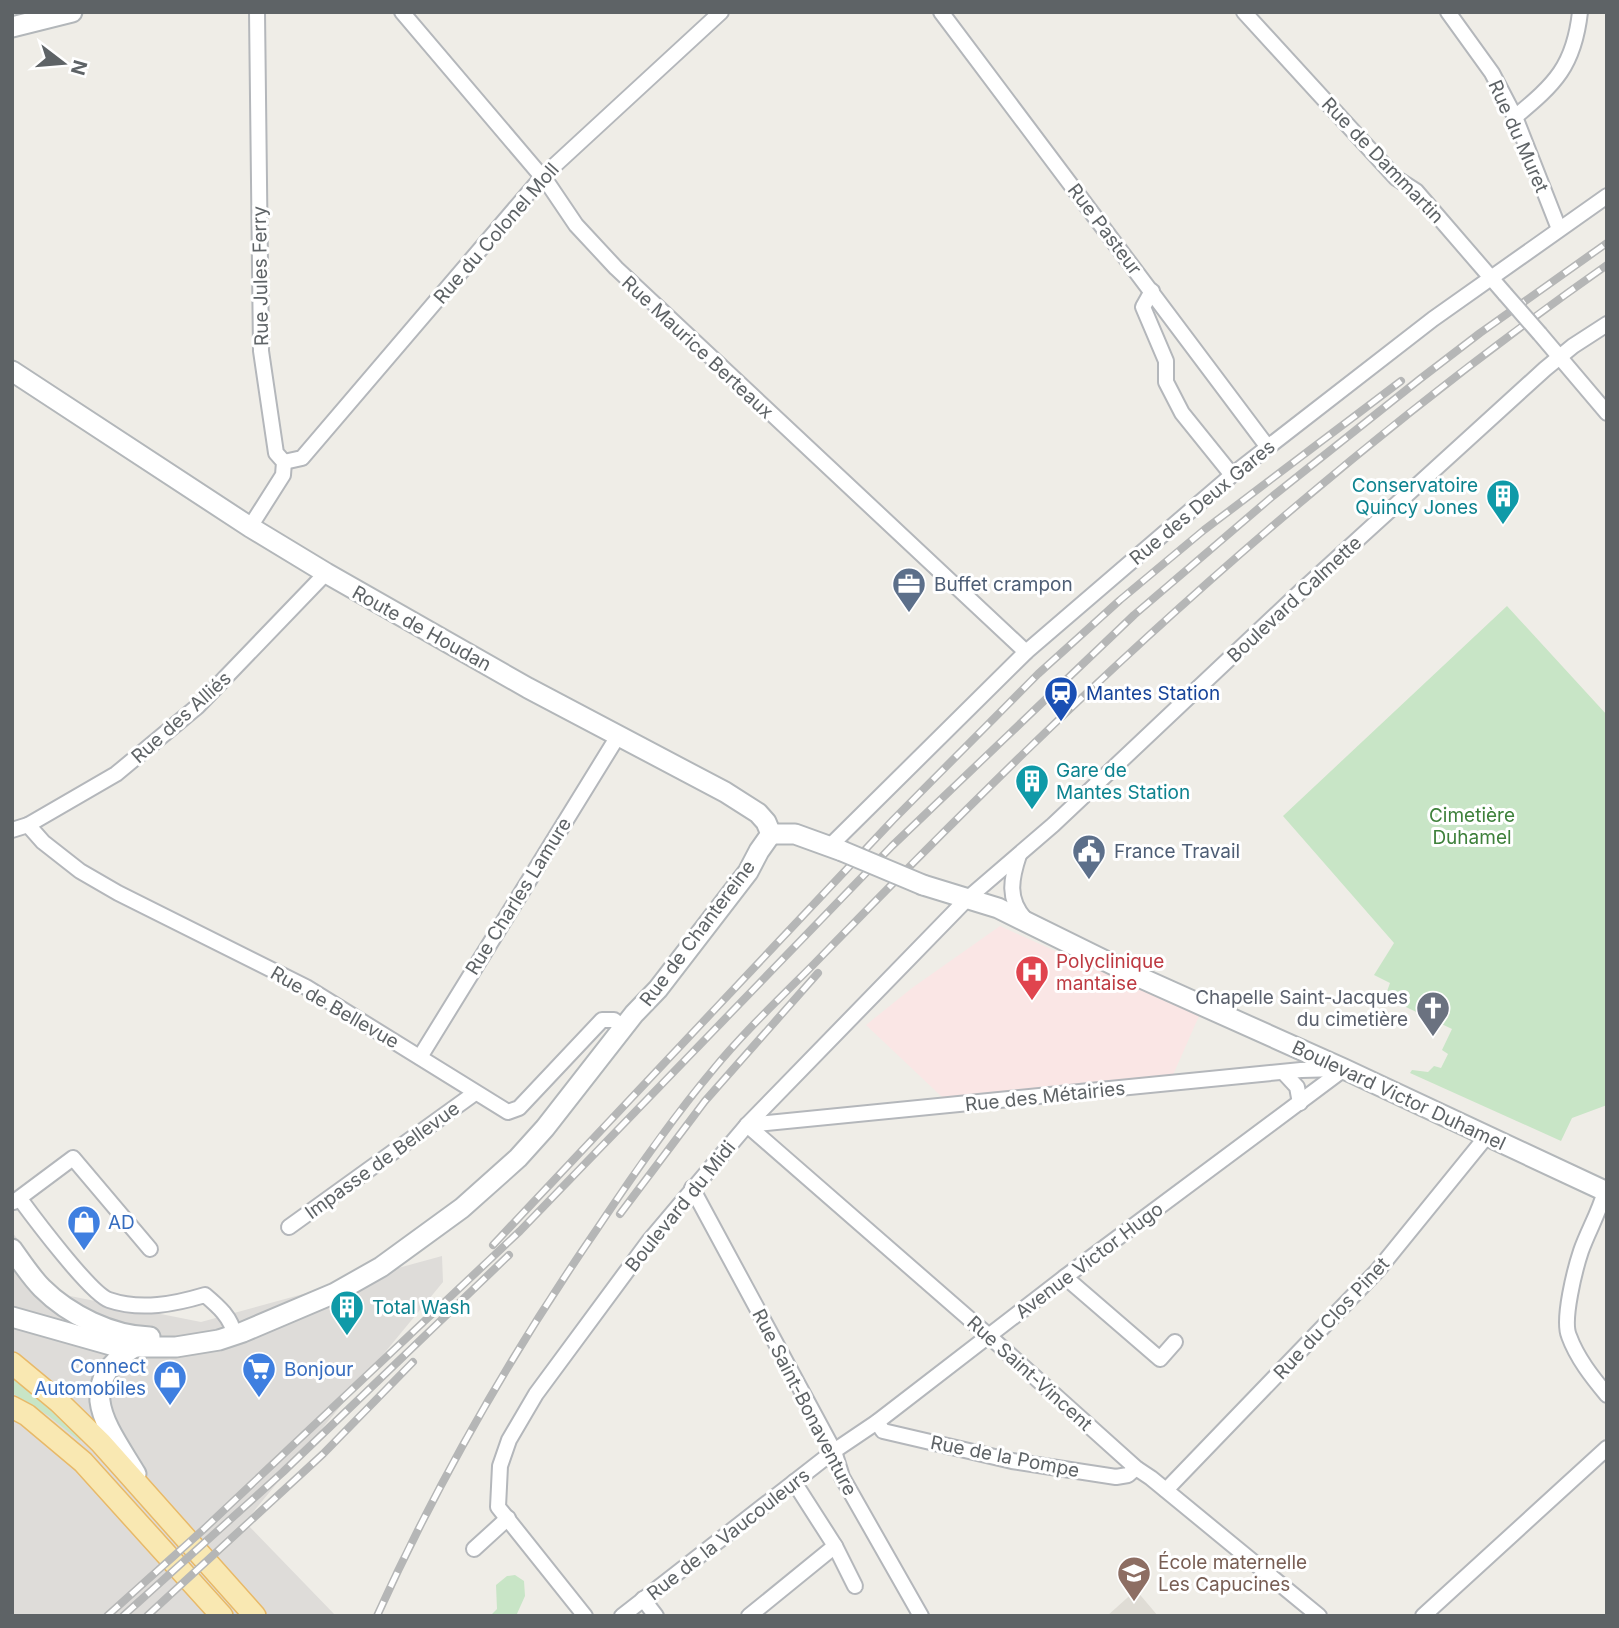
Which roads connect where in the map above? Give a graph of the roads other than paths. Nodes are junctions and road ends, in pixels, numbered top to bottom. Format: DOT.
graph roads {
  1 [pos="72,12"];
  2 [pos="257,12"];
  3 [pos="402,12"];
  4 [pos="721,12"];
  5 [pos="941,12"];
  6 [pos="1244,12"];
  7 [pos="1448,12"];
  8 [pos="1580,12"];
  9 [pos="12,27"];
  10 [pos="1515,117"];
  11 [pos="542,177"];
  12 [pos="1607,196"];
  13 [pos="1559,229"];
  14 [pos="1492,278"];
  15 [pos="1152,291"];
  16 [pos="1607,324"];
  17 [pos="1560,357"];
  18 [pos="12,371"];
  19 [pos="1607,413"];
  20 [pos="1267,446"];
  21 [pos="284,462"];
  22 [pos="1232,475"];
  23 [pos="250,527"];
  24 [pos="326,573"];
  25 [pos="1026,652"];
  26 [pos="618,736"];
  27 [pos="28,825"];
  28 [pos="12,830"];
  29 [pos="771,834"];
  30 [pos="836,849"];
  31 [pos="1019,855"];
  32 [pos="967,899"];
  33 [pos="1030,924"];
  34 [pos="629,1021"];
  35 [pos="420,1057"];
  36 [pos="1344,1069"];
  37 [pos="1284,1073"];
  38 [pos="475,1093"];
  39 [pos="1300,1103"];
  40 [pos="747,1125"];
  41 [pos="1486,1137"];
  42 [pos="692,1188"];
  43 [pos="1606,1192"];
  44 [pos="16,1201"];
  45 [pos="289,1227"];
  46 [pos="150,1249"];
  47 [pos="12,1250"];
  48 [pos="1065,1277"];
  49 [pos="12,1317"];
  50 [pos="233,1330"];
  51 [pos="989,1336"];
  52 [pos="1175,1342"];
  53 [pos="134,1348"];
  54 [pos="12,1363"];
  55 [pos="1607,1395"];
  56 [pos="12,1407"];
  57 [pos="877,1422"];
  58 [pos="1607,1448"];
  59 [pos="834,1451"];
  60 [pos="1136,1468"];
  61 [pos="793,1482"];
  62 [pos="1166,1490"];
  63 [pos="149,1495"];
  64 [pos="508,1518"];
  65 [pos="835,1546"];
  66 [pos="474,1549"];
  67 [pos="855,1586"];
  68 [pos="643,1600"];
  69 [pos="222,1616"];
  70 [pos="255,1616"];
  71 [pos="585,1616"];
  72 [pos="622,1616"];
  73 [pos="656,1616"];
  74 [pos="748,1616"];
  75 [pos="921,1616"];
  76 [pos="1319,1616"];
  77 [pos="1423,1616"];
  1 -- 9 [label="main road"];
  2 -- 21 [label="street, Rue Jules Ferry"];
  3 -- 11 [label="street, Rue Maurice Berteaux"];
  4 -- 11 [label="street, Rue du Colonel Moll"];
  5 -- 15 [label="street, Rue Pasteur"];
  6 -- 14 [label="street, Rue de Dammartin"];
  7 -- 10 [label="street, Rue du Muret"];
  8 -- 10 [label="street"];
  10 -- 13 [label="street, Rue du Muret"];
  11 -- 21 [label="street, Rue du Colonel Moll"];
  11 -- 25 [label="street, Rue Maurice Berteaux"];
  12 -- 13 [label="street, Rue des Deux Gares"];
  13 -- 14 [label="street, Rue des Deux Gares"];
  14 -- 17 [label="street, Rue de Dammartin, bridge"];
  14 -- 20 [label="street, Rue des Deux Gares"];
  15 -- 20 [label="street, Rue Pasteur"];
  15 -- 22 [label="street"];
  16 -- 17 [label="street, Boulevard Calmette"];
  17 -- 19 [label="street, Rue de Dammartin"];
  17 -- 31 [label="street, Boulevard Calmette"];
  18 -- 23 [label="main road, Route de Houdan"];
  20 -- 22 [label="street, Rue des Deux Gares"];
  21 -- 23 [label="street"];
  22 -- 25 [label="street, Rue des Deux Gares"];
  23 -- 24 [label="main road, Route de Houdan"];
  24 -- 26 [label="main road, Route de Houdan"];
  24 -- 27 [label="street, Rue des Alliés"];
  25 -- 30 [label="street, Rue des Deux Gares"];
  26 -- 29 [label="main road, Route de Houdan"];
  26 -- 35 [label="street, Rue Charles Lamure"];
  27 -- 28 [label="street, Rue des Alliés"];
  27 -- 35 [label="street, Rue de Bellevue"];
  29 -- 30 [label="main road"];
  29 -- 34 [label="main road, Rue de Chantereine"];
  30 -- 32 [label="main road, Boulevard Victor Duhamel, bridge"];
  31 -- 32 [label="street, Boulevard Calmette"];
  31 -- 33 [label="street"];
  32 -- 33 [label="main road, Boulevard Victor Duhamel"];
  32 -- 40 [label="street, Boulevard du Midi"];
  33 -- 36 [label="main road, Boulevard Victor Duhamel"];
  34 -- 38 [label="street, Rue de Bellevue"];
  34 -- 50 [label="main road, Rue de Chantereine"];
  35 -- 38 [label="street, Rue de Bellevue"];
  36 -- 37 [label="street, Rue des Métairies"];
  36 -- 39 [label="street, Avenue Victor Hugo"];
  36 -- 41 [label="main road, Boulevard Victor Duhamel"];
  37 -- 39 [label="street"];
  37 -- 40 [label="street, Rue des Métairies"];
  38 -- 45 [label="street, Impasse de Bellevue"];
  39 -- 48 [label="street, Avenue Victor Hugo"];
  40 -- 42 [label="street, Boulevard du Midi"];
  40 -- 51 [label="street, Rue Saint-Vincent"];
  41 -- 43 [label="main road, Boulevard Victor Duhamel"];
  41 -- 62 [label="street, Rue du Clos Pinet"];
  42 -- 59 [label="street, Rue Saint-Bonaventure"];
  42 -- 64 [label="street, Boulevard du Midi"];
  43 -- 55 [label="street"];
  44 -- 46 [label="street"];
  44 -- 50 [label="street"];
  47 -- 50 [label="main road"];
  48 -- 51 [label="street, Avenue Victor Hugo"];
  48 -- 52 [label="street"];
  49 -- 53 [label="main road"];
  50 -- 53 [label="main road"];
  51 -- 57 [label="street, Avenue Victor Hugo"];
  51 -- 60 [label="street, Rue Saint-Vincent"];
  53 -- 63 [label="main road"];
  54 -- 63 [label="main road"];
  56 -- 69 [label="main road"];
  57 -- 59 [label="street, Avenue Victor Hugo"];
  57 -- 60 [label="street, Rue de la Pompe"];
  58 -- 77 [label="street"];
  59 -- 61 [label="street, Rue de la Vaucouleurs"];
  59 -- 75 [label="street, Rue Saint-Bonaventure"];
  60 -- 62 [label="street, Rue Saint-Vincent"];
  61 -- 65 [label="street"];
  61 -- 68 [label="street, Rue de la Vaucouleurs"];
  62 -- 76 [label="street, Rue Saint-Vincent"];
  63 -- 70 [label="main road"];
  64 -- 66 [label="street"];
  64 -- 71 [label="street"];
  65 -- 67 [label="street"];
  65 -- 74 [label="street"];
  68 -- 72 [label="street, Rue de la Vaucouleurs"];
  68 -- 73 [label="street"];
}
